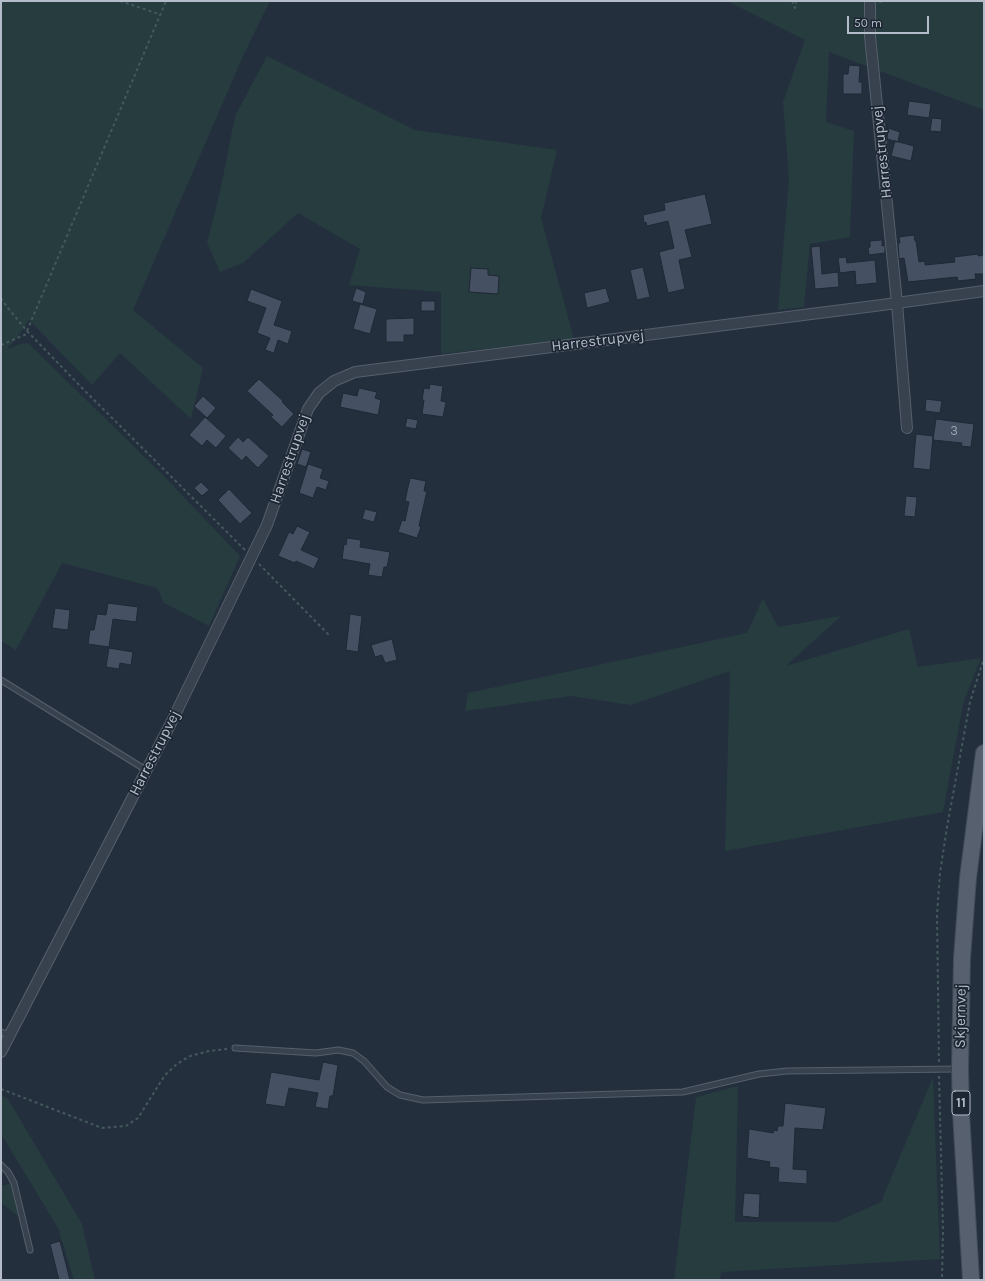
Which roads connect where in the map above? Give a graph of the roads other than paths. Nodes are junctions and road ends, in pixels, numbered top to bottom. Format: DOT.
graph roads {
  1 [pos="870,1"];
  2 [pos="984,291"];
  3 [pos="897,303"];
  4 [pos="907,428"];
  5 [pos="1,680"];
  6 [pos="984,753"];
  7 [pos="146,770"];
  8 [pos="5,1033"];
  9 [pos="235,1048"];
  10 [pos="1,1052"];
  11 [pos="960,1069"];
  12 [pos="1,1164"];
  13 [pos="30,1250"];
  14 [pos="971,1280"];
  1 -- 3 [label="street, Harrestrupvej"];
  2 -- 3 [label="street, Harrestrupvej"];
  3 -- 4 [label="street, Harrestrupvej"];
  3 -- 7 [label="street, Harrestrupvej"];
  5 -- 7 [label="lane"];
  6 -- 11 [label="main road, Skjernvej / 11"];
  7 -- 8 [label="street, Harrestrupvej"];
  8 -- 10 [label="street, Harrestrupvej"];
  9 -- 11 [label="lane"];
  11 -- 14 [label="main road, Skjernvej / 11"];
  12 -- 13 [label="lane"];
}
